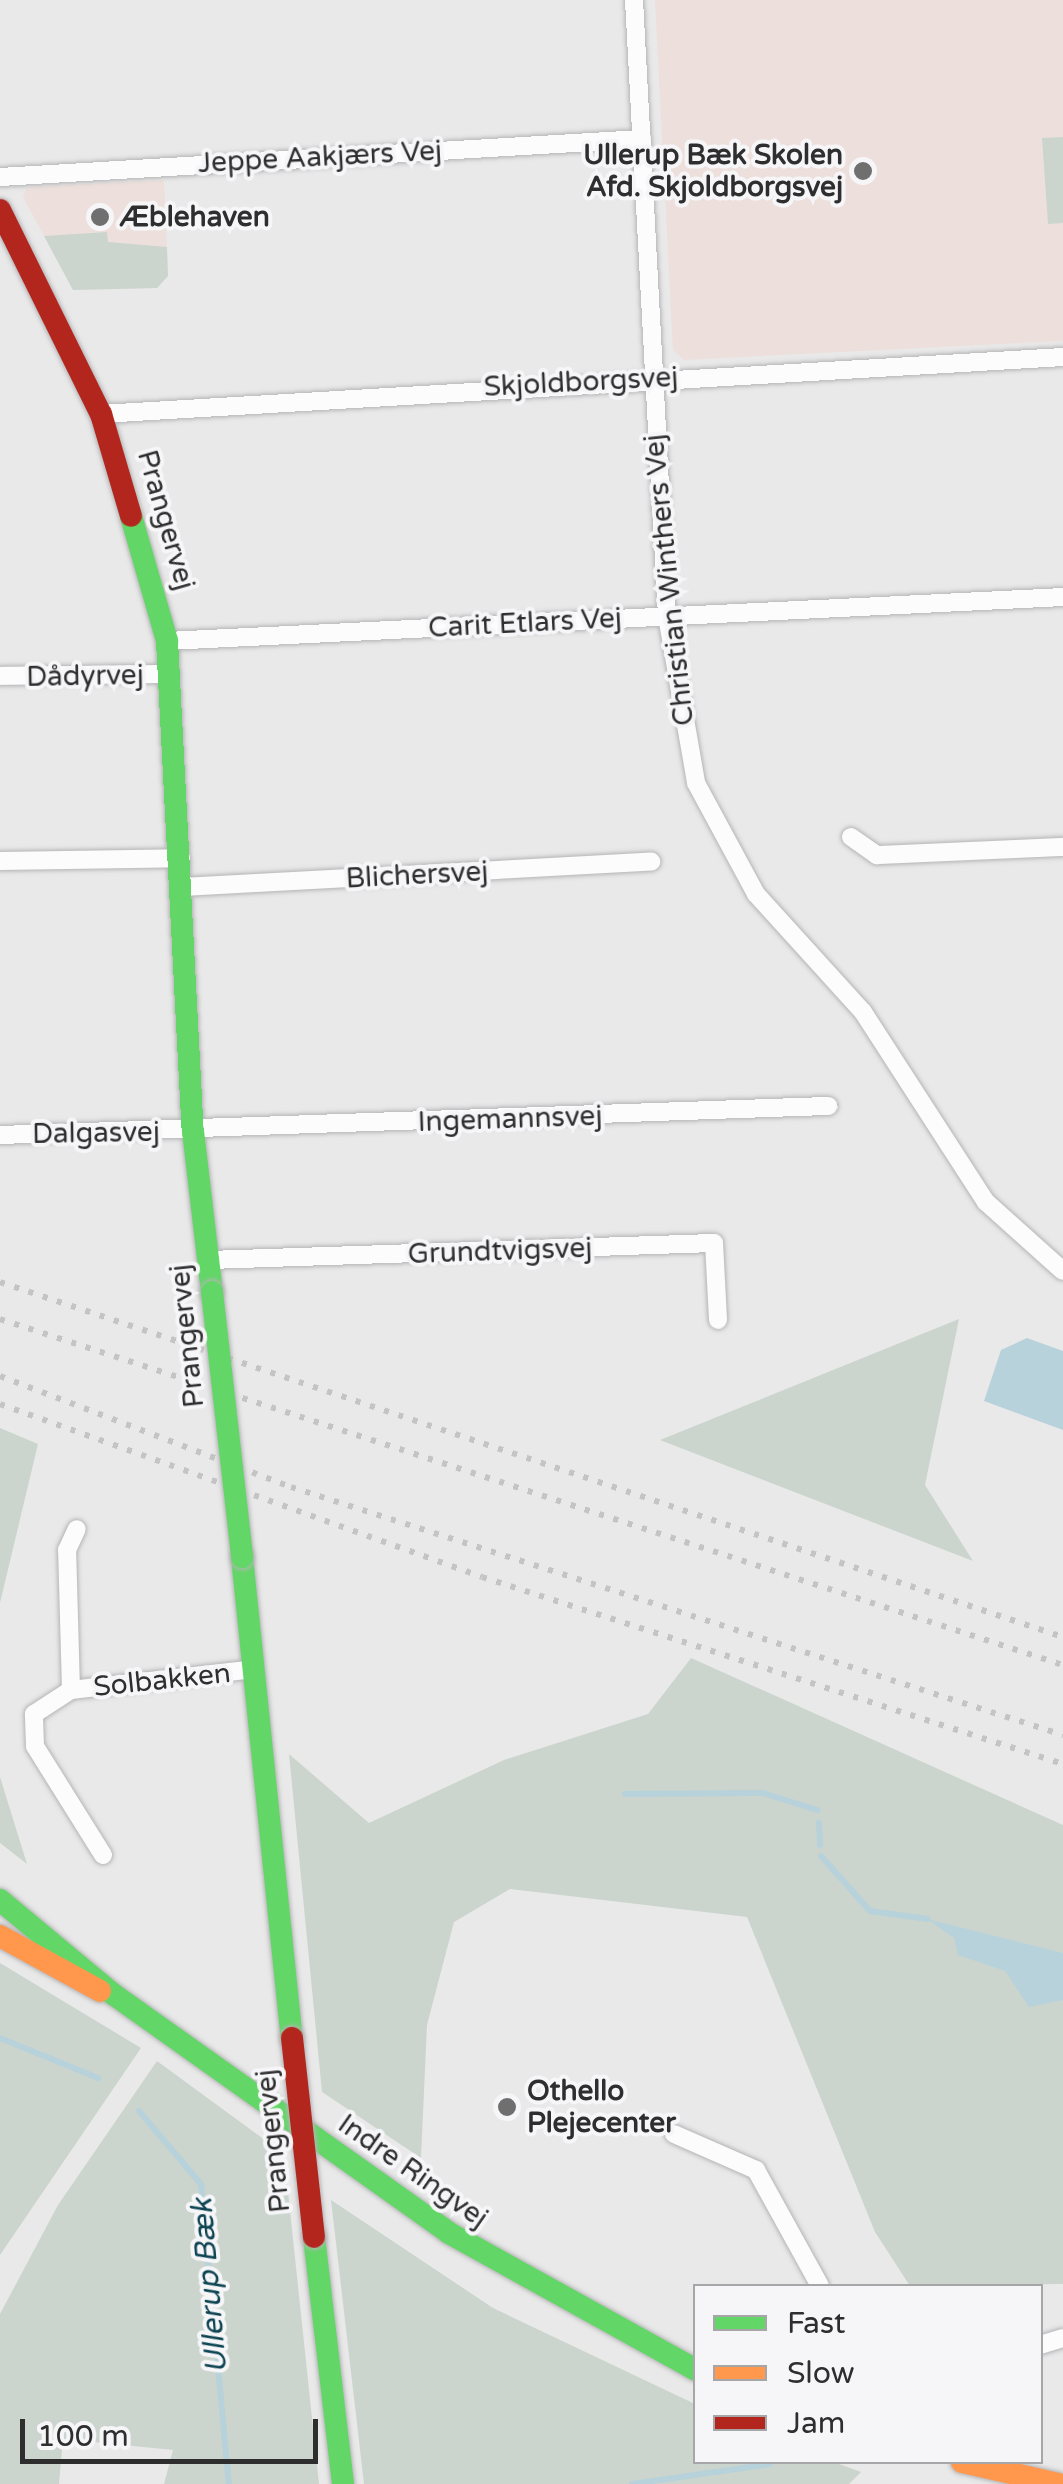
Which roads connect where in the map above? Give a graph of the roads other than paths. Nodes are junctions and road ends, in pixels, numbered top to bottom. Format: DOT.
graph roads {
  1 [pos="634,0"];
  2 [pos="642,139"];
  3 [pos="0,177"];
  4 [pos="0,210"];
  5 [pos="1063,356"];
  6 [pos="650,378"];
  7 [pos="101,414"];
  8 [pos="1063,597"];
  9 [pos="667,616"];
  10 [pos="167,641"];
  11 [pos="171,674"];
  12 [pos="0,676"];
  13 [pos="851,836"];
  14 [pos="1063,847"];
  15 [pos="181,858"];
  16 [pos="0,861"];
  17 [pos="651,862"];
  18 [pos="182,888"];
  19 [pos="828,1106"];
  20 [pos="193,1131"];
  21 [pos="0,1135"];
  22 [pos="208,1260"];
  23 [pos="1063,1271"];
  24 [pos="718,1320"];
  25 [pos="78,1529"];
  26 [pos="254,1670"];
  27 [pos="71,1690"];
  28 [pos="103,1854"];
  29 [pos="0,1900"];
  30 [pos="0,1936"];
  31 [pos="113,1994"];
  32 [pos="674,2134"];
  33 [pos="819,2284"];
  34 [pos="693,2368"];
  35 [pos="971,2464"];
  36 [pos="342,2484"];
  37 [pos="1059,2484"];
  1 -- 2 [label="street, Christian Winthers Vej"];
  2 -- 3 [label="street, Jeppe Aakjærs Vej"];
  2 -- 6 [label="street, Christian Winthers Vej"];
  4 -- 7 [label="street, Prangervej"];
  5 -- 6 [label="street, Skjoldborgsvej"];
  6 -- 7 [label="street, Skjoldborgsvej"];
  6 -- 9 [label="street, Christian Winthers Vej"];
  7 -- 10 [label="street, Prangervej"];
  8 -- 9 [label="street, Carit Etlars Vej"];
  9 -- 10 [label="street, Carit Etlars Vej"];
  9 -- 23 [label="street, Christian Winthers Vej"];
  10 -- 11 [label="street, Prangervej"];
  11 -- 12 [label="street, Dådyrvej"];
  11 -- 15 [label="street, Prangervej"];
  13 -- 14 [label="street"];
  15 -- 16 [label="street"];
  15 -- 18 [label="street, Prangervej"];
  17 -- 18 [label="street, Blichersvej"];
  18 -- 20 [label="street, Prangervej"];
  19 -- 20 [label="street, Ingemannsvej"];
  20 -- 21 [label="street, Dalgasvej"];
  20 -- 22 [label="street, Prangervej"];
  22 -- 24 [label="street, Grundtvigsvej"];
  22 -- 26 [label="street, Prangervej, bridge"];
  25 -- 27 [label="street, Solbakken"];
  26 -- 27 [label="street, Solbakken"];
  26 -- 36 [label="street, Prangervej, bridge"];
  27 -- 28 [label="street, Solbakken"];
  29 -- 31 [label="street, Indre Ringvej"];
  30 -- 31 [label="street, Indre Ringvej"];
  31 -- 34 [label="street, Indre Ringvej"];
  32 -- 33 [label="street"];
  35 -- 37 [label="street"];
}
